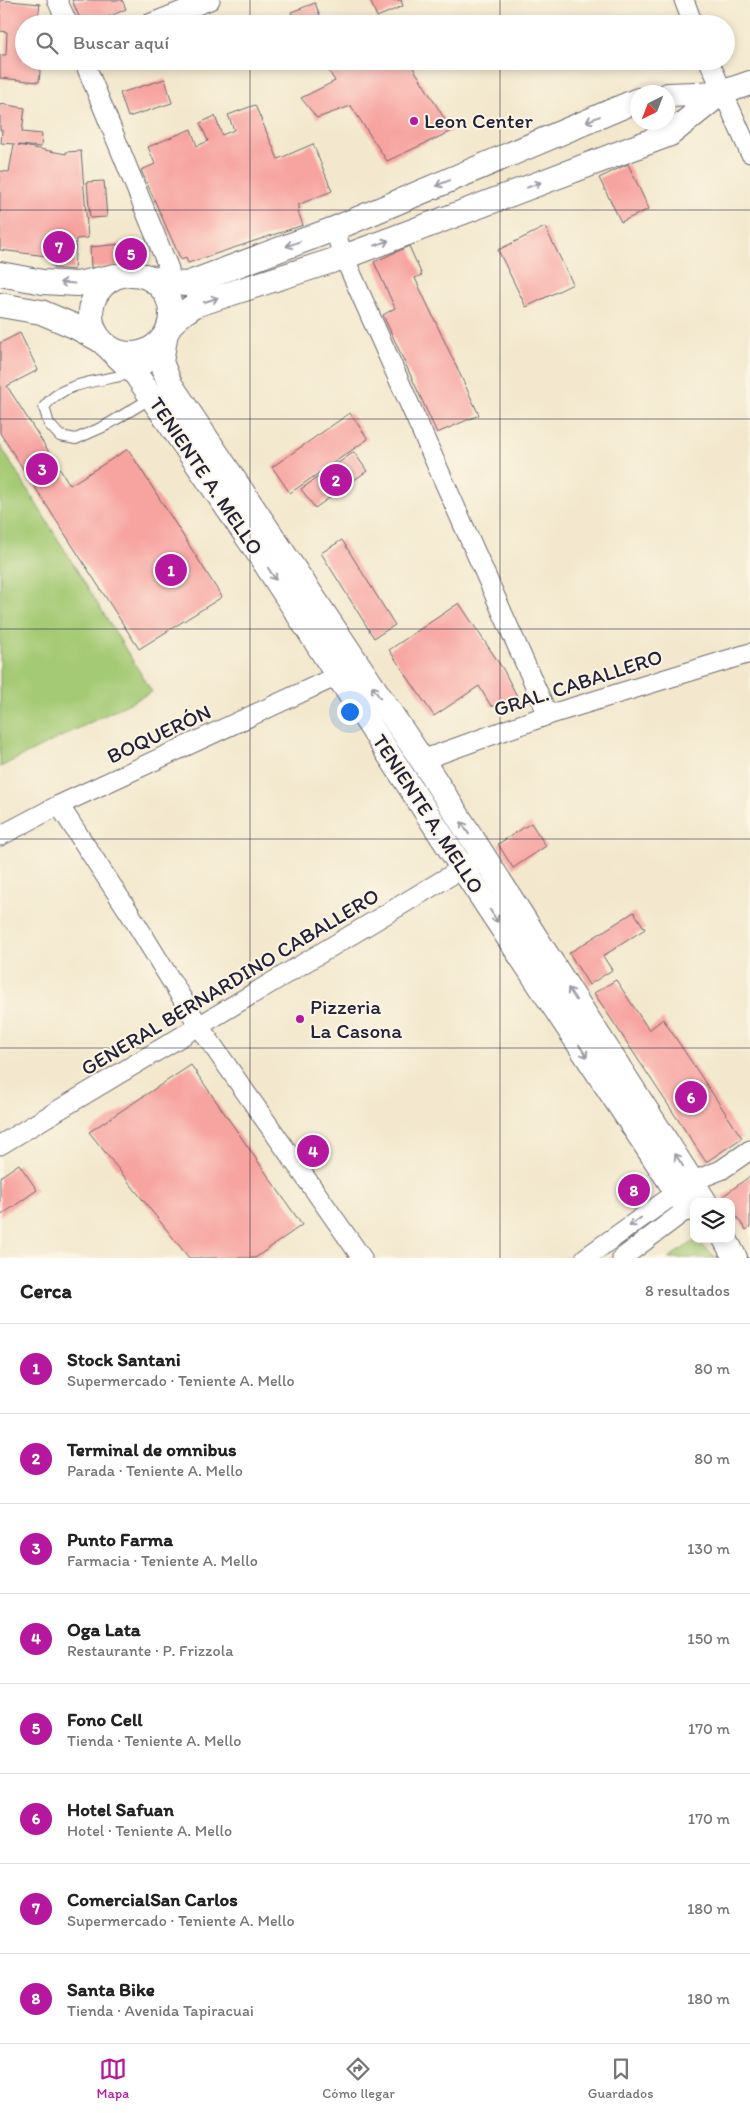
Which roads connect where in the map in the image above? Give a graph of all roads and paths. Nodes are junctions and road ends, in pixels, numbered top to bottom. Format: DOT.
graph roads {
  1 [pos="57,0"];
  2 [pos="210,0"];
  3 [pos="684,0"];
  4 [pos="64,15"];
  5 [pos="172,15"];
  6 [pos="690,15"];
  7 [pos="88,70"];
  8 [pos="712,70"];
  9 [pos="750,83"];
  10 [pos="721,93"];
  11 [pos="675,95"];
  12 [pos="630,103"];
  13 [pos="750,153"];
  14 [pos="334,229"];
  15 [pos="344,257"];
  16 [pos="0,274"];
  17 [pos="115,276"];
  18 [pos="168,289"];
  19 [pos="0,305"];
  20 [pos="168,331"];
  21 [pos="106,345"];
  22 [pos="161,362"];
  23 [pos="135,373"];
  24 [pos="162,391"];
  25 [pos="750,653"];
  26 [pos="338,676"];
  27 [pos="548,715"];
  28 [pos="422,760"];
  29 [pos="59,805"];
  30 [pos="0,836"];
  31 [pos="473,863"];
  32 [pos="199,1026"];
  33 [pos="0,1145"];
  34 [pos="750,1150"];
  35 [pos="694,1198"];
  36 [pos="690,1200"];
  37 [pos="690,1201"];
  38 [pos="727,1243"];
  39 [pos="362,1258"];
  40 [pos="585,1258"];
  41 [pos="622,1258"];
  42 [pos="735,1258"];
  1 -- 4 [label="street"];
  2 -- 5 [label="street"];
  3 -- 6 [label="street"];
  7 -- 18 [label="street"];
  8 -- 10 [label="street"];
  9 -- 10 [label="street"];
  10 -- 11 [label="street"];
  10 -- 13 [label="street"];
  15 -- 10 [label="street, one-way"];
  12 -- 14 [label="street, one-way"];
  14 -- 15 [label="street"];
  14 -- 18 [label="street, one-way"];
  20 -- 15 [label="street, one-way"];
  15 -- 27 [label="street"];
  17 -- 16 [label="street, one-way"];
  17 -- 18 [label="street"];
  17 -- 21 [label="street"];
  18 -- 20 [label="street"];
  19 -- 21 [label="street"];
  20 -- 21 [label="street"];
  20 -- 22 [label="street, TENIENTE A. MELLO"];
  21 -- 23 [label="street, TENIENTE A. MELLO"];
  22 -- 23 [label="lane"];
  22 -- 24 [label="street, TENIENTE A. MELLO"];
  23 -- 24 [label="street, TENIENTE A. MELLO"];
  23 -- 24 [label="lane"];
  24 -- 26 [label="street, TENIENTE A. MELLO, one-way"];
  28 -- 24 [label="street, TENIENTE A. MELLO, one-way"];
  25 -- 27 [label="street, GRAL. CABALLERO"];
  26 -- 29 [label="street, BOQUERÓN"];
  26 -- 31 [label="street, TENIENTE A. MELLO"];
  27 -- 28 [label="street, GRAL. CABALLERO"];
  31 -- 28 [label="street, TENIENTE A. MELLO, one-way"];
  29 -- 30 [label="street, BOQUERÓN"];
  29 -- 32 [label="street"];
  31 -- 32 [label="street, GENERAL BERNARDINO CABALLERO"];
  31 -- 35 [label="street, TENIENTE A. MELLO"];
  32 -- 33 [label="street, GENERAL BERNARDINO CABALLERO"];
  32 -- 39 [label="street"];
  34 -- 35 [label="street"];
  36 -- 40 [label="street, one-way"];
  37 -- 41 [label="street"];
  38 -- 42 [label="street"];
}
